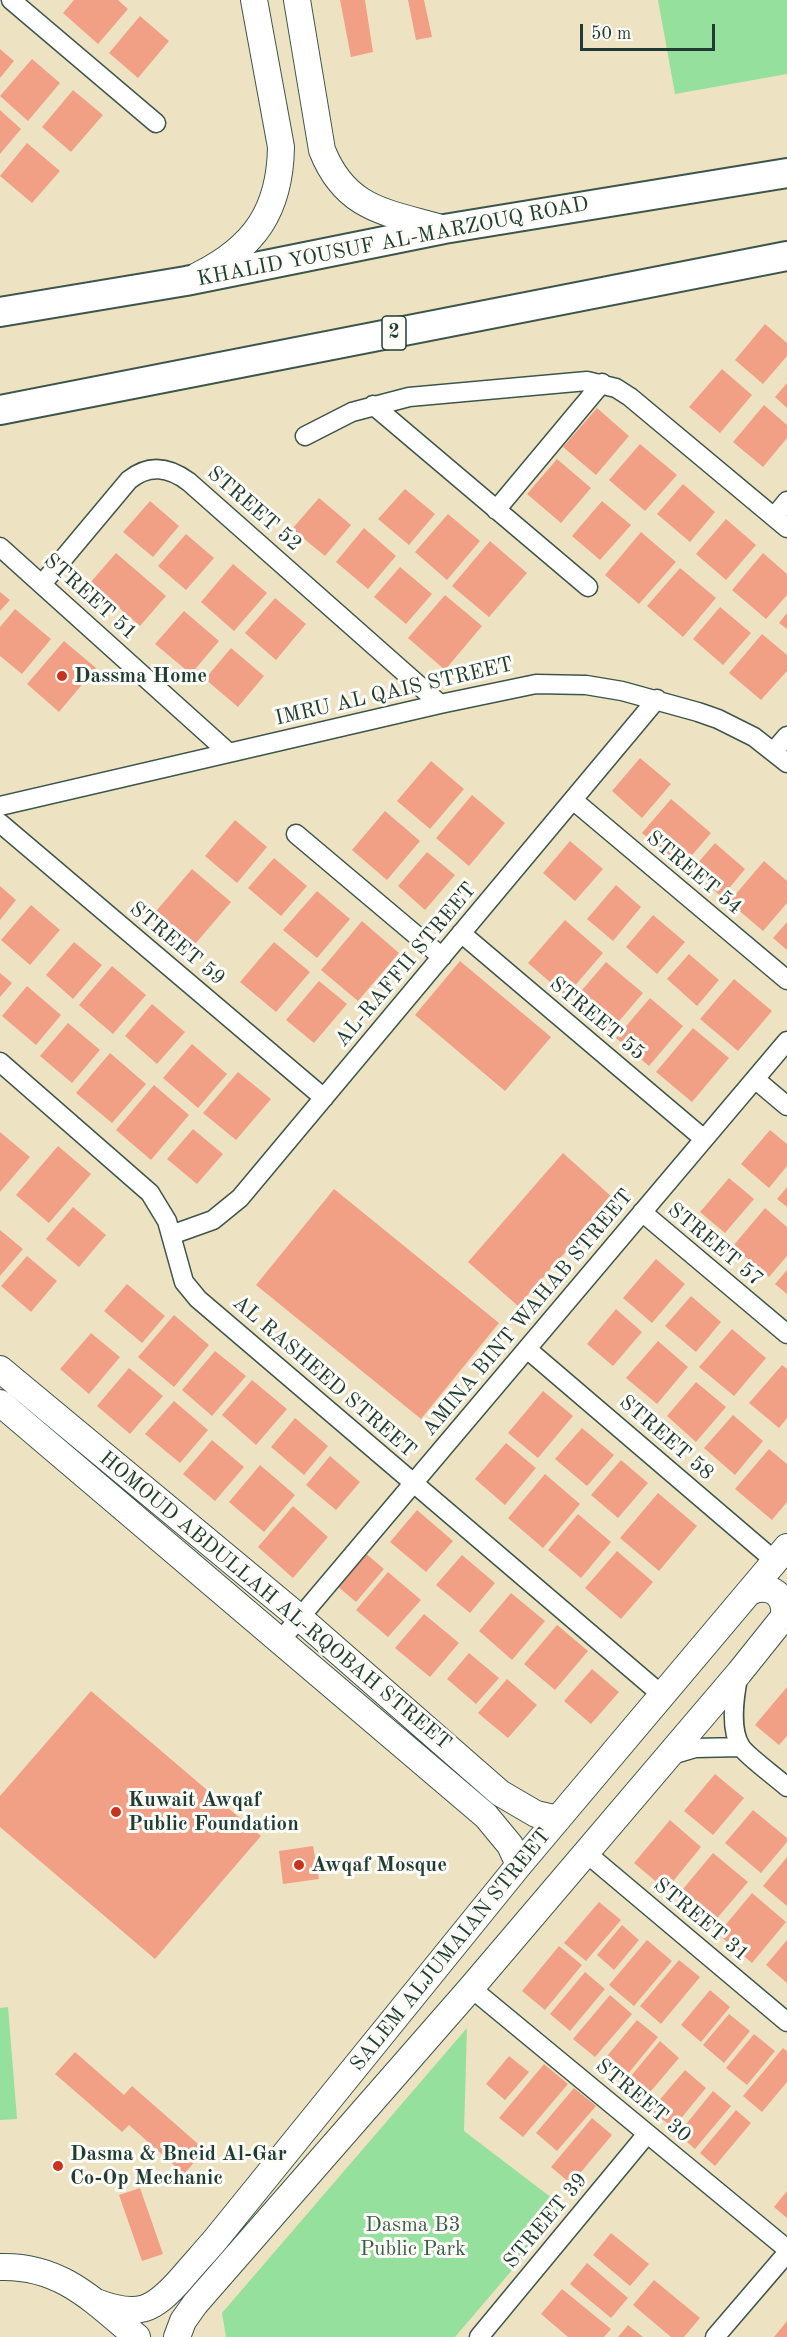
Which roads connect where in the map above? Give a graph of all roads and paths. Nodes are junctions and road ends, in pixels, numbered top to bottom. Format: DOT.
graph roads {
  1 [pos="11,0"];
  2 [pos="254,0"];
  3 [pos="297,0"];
  4 [pos="156,123"];
  5 [pos="787,173"];
  6 [pos="444,229"];
  7 [pos="787,256"];
  8 [pos="186,281"];
  9 [pos="0,312"];
  10 [pos="602,383"];
  11 [pos="373,405"];
  12 [pos="0,410"];
  13 [pos="305,436"];
  14 [pos="787,501"];
  15 [pos="496,510"];
  16 [pos="780,522"];
  17 [pos="0,547"];
  18 [pos="42,584"];
  19 [pos="588,587"];
  20 [pos="657,699"];
  21 [pos="440,704"];
  22 [pos="787,736"];
  23 [pos="229,753"];
  24 [pos="780,757"];
  25 [pos="573,800"];
  26 [pos="0,806"];
  27 [pos="0,823"];
  28 [pos="296,834"];
  29 [pos="462,933"];
  30 [pos="442,957"];
  31 [pos="787,980"];
  32 [pos="787,1041"];
  33 [pos="0,1062"];
  34 [pos="755,1079"];
  35 [pos="324,1098"];
  36 [pos="787,1106"];
  37 [pos="704,1139"];
  38 [pos="642,1212"];
  39 [pos="171,1235"];
  40 [pos="787,1334"];
  41 [pos="527,1349"];
  42 [pos="0,1368"];
  43 [pos="0,1403"];
  44 [pos="412,1483"];
  45 [pos="781,1554"];
  46 [pos="752,1591"];
  47 [pos="786,1614"];
  48 [pos="300,1618"];
  49 [pos="280,1641"];
  50 [pos="739,1673"];
  51 [pos="662,1695"];
  52 [pos="741,1747"];
  53 [pos="668,1756"];
  54 [pos="787,1787"];
  55 [pos="558,1819"];
  56 [pos="585,1852"];
  57 [pos="519,1865"];
  58 [pos="471,1988"];
  59 [pos="787,2022"];
  60 [pos="388,2026"];
  61 [pos="416,2051"];
  62 [pos="647,2134"];
  63 [pos="787,2251"];
  64 [pos="0,2268"];
  65 [pos="96,2302"];
  66 [pos="137,2337"];
  67 [pos="177,2337"];
  68 [pos="479,2337"];
  69 [pos="715,2337"];
  1 -- 4 [label="street"];
  2 -- 8 [label="street"];
  3 -- 6 [label="street"];
  5 -- 6 [label="main road, KHALID YOUSUF AL-MARZOUQ ROAD"];
  6 -- 8 [label="main road, KHALID YOUSUF AL-MARZOUQ ROAD"];
  7 -- 12 [label="main road, 2"];
  8 -- 9 [label="main road, KHALID YOUSUF AL-MARZOUQ ROAD"];
  10 -- 11 [label="street"];
  10 -- 15 [label="street"];
  10 -- 16 [label="street"];
  11 -- 13 [label="street"];
  11 -- 15 [label="street"];
  14 -- 16 [label="street"];
  15 -- 19 [label="street"];
  17 -- 18 [label="street, STREET 51"];
  18 -- 21 [label="street, STREET 52"];
  18 -- 23 [label="street, STREET 51"];
  20 -- 21 [label="street, IMRU AL QAIS STREET"];
  20 -- 24 [label="street, IMRU AL QAIS STREET"];
  20 -- 25 [label="street, AL-RAFFII STREET"];
  21 -- 23 [label="street, IMRU AL QAIS STREET"];
  22 -- 24 [label="street"];
  23 -- 26 [label="street, IMRU AL QAIS STREET"];
  25 -- 29 [label="street, AL-RAFFII STREET"];
  25 -- 31 [label="street, STREET 54"];
  27 -- 35 [label="street, STREET 59"];
  28 -- 30 [label="street"];
  29 -- 30 [label="street, AL-RAFFII STREET"];
  29 -- 37 [label="street, STREET 55"];
  30 -- 35 [label="street, AL-RAFFII STREET"];
  32 -- 34 [label="street, AMINA BINT WAHAB STREET"];
  33 -- 39 [label="street, AL RASHEED STREET"];
  34 -- 36 [label="street"];
  34 -- 37 [label="street, AMINA BINT WAHAB STREET"];
  35 -- 39 [label="street, AL-RAFFII STREET"];
  37 -- 38 [label="street, AMINA BINT WAHAB STREET"];
  38 -- 40 [label="street, STREET 57"];
  38 -- 41 [label="street, AMINA BINT WAHAB STREET"];
  39 -- 44 [label="street, AL RASHEED STREET"];
  41 -- 44 [label="street, AMINA BINT WAHAB STREET"];
  41 -- 45 [label="street, STREET 58"];
  42 -- 48 [label="street, HOMOUD ABDULLAH AL-RQOBAH STREET"];
  43 -- 49 [label="street, HOMOUD ABDULLAH AL-RQOBAH STREET"];
  44 -- 48 [label="street, AMINA BINT WAHAB STREET"];
  44 -- 51 [label="street, AL RASHEED STREET"];
  45 -- 46 [label="street, SALEM ALJUMAIAN STREET"];
  46 -- 47 [label="street"];
  46 -- 51 [label="street, SALEM ALJUMAIAN STREET"];
  47 -- 50 [label="street, SALEM ALJUMAIAN STREET"];
  48 -- 49 [label="street, AMINA BINT WAHAB STREET"];
  48 -- 55 [label="street, HOMOUD ABDULLAH AL-RQOBAH STREET"];
  49 -- 57 [label="street, HOMOUD ABDULLAH AL-RQOBAH STREET"];
  50 -- 52 [label="street"];
  50 -- 53 [label="street, SALEM ALJUMAIAN STREET"];
  51 -- 55 [label="street, SALEM ALJUMAIAN STREET"];
  52 -- 53 [label="street"];
  52 -- 54 [label="street"];
  53 -- 56 [label="street, SALEM ALJUMAIAN STREET"];
  55 -- 57 [label="street, SALEM ALJUMAIAN STREET"];
  56 -- 58 [label="street, SALEM ALJUMAIAN STREET"];
  56 -- 59 [label="street, STREET 31"];
  57 -- 60 [label="street, SALEM ALJUMAIAN STREET"];
  58 -- 61 [label="street, SALEM ALJUMAIAN STREET"];
  58 -- 62 [label="street, STREET 30"];
  60 -- 61 [label="street"];
  60 -- 65 [label="street, SALEM ALJUMAIAN STREET"];
  61 -- 67 [label="street, SALEM ALJUMAIAN STREET"];
  62 -- 63 [label="street, STREET 30"];
  62 -- 68 [label="street, STREET 39"];
  63 -- 69 [label="street"];
  64 -- 65 [label="street"];
  65 -- 66 [label="street"];
}
